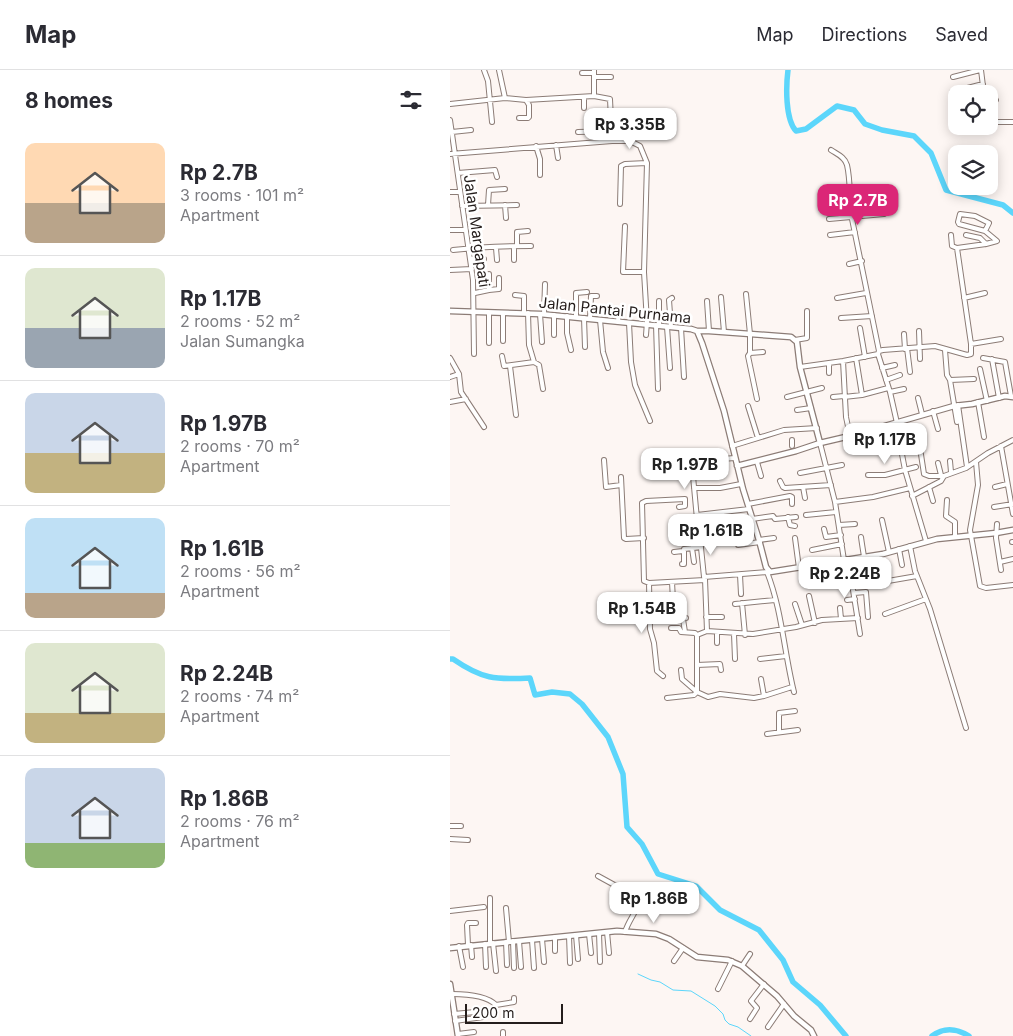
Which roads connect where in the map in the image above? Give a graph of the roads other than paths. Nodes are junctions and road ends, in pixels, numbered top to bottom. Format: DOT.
graph roads {
  1 [pos="484,70"];
  2 [pos="499,70"];
  3 [pos="980,70"];
  4 [pos="582,73"];
  5 [pos="594,73"];
  6 [pos="953,77"];
  7 [pos="611,78"];
  8 [pos="983,84"];
  9 [pos="979,85"];
  10 [pos="594,96"];
  11 [pos="584,97"];
  12 [pos="505,98"];
  13 [pos="489,100"];
  14 [pos="526,100"];
  15 [pos="450,104"];
  16 [pos="584,108"];
  17 [pos="519,118"];
  18 [pos="450,120"];
  19 [pos="492,122"];
  20 [pos="998,122"];
  21 [pos="1013,122"];
  22 [pos="471,130"];
  23 [pos="612,131"];
  24 [pos="452,132"];
  25 [pos="578,132"];
  26 [pos="612,141"];
  27 [pos="556,145"];
  28 [pos="536,146"];
  29 [pos="831,150"];
  30 [pos="452,154"];
  31 [pos="558,158"];
  32 [pos="646,163"];
  33 [pos="458,173"];
  34 [pos="540,175"];
  35 [pos="497,177"];
  36 [pos="505,189"];
  37 [pos="450,192"];
  38 [pos="460,192"];
  39 [pos="620,204"];
  40 [pos="488,205"];
  41 [pos="506,205"];
  42 [pos="517,205"];
  43 [pos="462,206"];
  44 [pos="884,214"];
  45 [pos="506,218"];
  46 [pos="852,218"];
  47 [pos="829,219"];
  48 [pos="625,226"];
  49 [pos="450,230"];
  50 [pos="466,230"];
  51 [pos="528,231"];
  52 [pos="985,231"];
  53 [pos="855,232"];
  54 [pos="830,235"];
  55 [pos="966,235"];
  56 [pos="951,236"];
  57 [pos="986,244"];
  58 [pos="531,246"];
  59 [pos="515,247"];
  60 [pos="468,248"];
  61 [pos="496,248"];
  62 [pos="956,248"];
  63 [pos="453,250"];
  64 [pos="470,259"];
  65 [pos="484,259"];
  66 [pos="497,260"];
  67 [pos="514,260"];
  68 [pos="862,261"];
  69 [pos="849,264"];
  70 [pos="472,269"];
  71 [pos="450,270"];
  72 [pos="622,272"];
  73 [pos="644,272"];
  74 [pos="489,274"];
  75 [pos="618,276"];
  76 [pos="499,278"];
  77 [pos="545,284"];
  78 [pos="490,290"];
  79 [pos="588,292"];
  80 [pos="474,293"];
  81 [pos="866,293"];
  82 [pos="985,293"];
  83 [pos="746,294"];
  84 [pos="515,295"];
  85 [pos="597,296"];
  86 [pos="672,298"];
  87 [pos="721,298"];
  88 [pos="837,298"];
  89 [pos="964,298"];
  90 [pos="659,301"];
  91 [pos="707,301"];
  92 [pos="619,309"];
  93 [pos="807,311"];
  94 [pos="450,312"];
  95 [pos="474,313"];
  96 [pos="526,313"];
  97 [pos="490,314"];
  98 [pos="503,314"];
  99 [pos="542,314"];
  100 [pos="554,315"];
  101 [pos="568,316"];
  102 [pos="872,316"];
  103 [pos="576,317"];
  104 [pos="584,318"];
  105 [pos="590,318"];
  106 [pos="841,318"];
  107 [pos="600,320"];
  108 [pos="618,322"];
  109 [pos="629,323"];
  110 [pos="647,324"];
  111 [pos="657,326"];
  112 [pos="669,327"];
  113 [pos="681,328"];
  114 [pos="860,328"];
  115 [pos="697,331"];
  116 [pos="709,331"];
  117 [pos="919,331"];
  118 [pos="724,332"];
  119 [pos="750,334"];
  120 [pos="904,334"];
  121 [pos="554,335"];
  122 [pos="646,335"];
  123 [pos="1001,339"];
  124 [pos="795,340"];
  125 [pos="503,341"];
  126 [pos="542,342"];
  127 [pos="489,343"];
  128 [pos="971,344"];
  129 [pos="585,347"];
  130 [pos="920,347"];
  131 [pos="906,348"];
  132 [pos="571,350"];
  133 [pos="945,350"];
  134 [pos="763,352"];
  135 [pos="878,353"];
  136 [pos="474,354"];
  137 [pos="750,354"];
  138 [pos="502,356"];
  139 [pos="864,357"];
  140 [pos="450,358"];
  141 [pos="856,358"];
  142 [pos="983,358"];
  143 [pos="992,358"];
  144 [pos="920,359"];
  145 [pos="843,361"];
  146 [pos="534,362"];
  147 [pos="546,362"];
  148 [pos="829,363"];
  149 [pos="539,365"];
  150 [pos="510,366"];
  151 [pos="895,366"];
  152 [pos="800,367"];
  153 [pos="608,368"];
  154 [pos="670,368"];
  155 [pos="882,368"];
  156 [pos="980,369"];
  157 [pos="910,372"];
  158 [pos="830,373"];
  159 [pos="459,374"];
  160 [pos="900,375"];
  161 [pos="450,377"];
  162 [pos="684,377"];
  163 [pos="884,379"];
  164 [pos="974,379"];
  165 [pos="950,380"];
  166 [pos="822,388"];
  167 [pos="543,389"];
  168 [pos="658,389"];
  169 [pos="904,389"];
  170 [pos="889,390"];
  171 [pos="807,392"];
  172 [pos="862,394"];
  173 [pos="844,396"];
  174 [pos="1012,396"];
  175 [pos="787,397"];
  176 [pos="833,397"];
  177 [pos="918,398"];
  178 [pos="999,398"];
  179 [pos="466,399"];
  180 [pos="757,399"];
  181 [pos="987,401"];
  182 [pos="450,402"];
  183 [pos="978,402"];
  184 [pos="956,405"];
  185 [pos="748,406"];
  186 [pos="811,408"];
  187 [pos="797,410"];
  188 [pos="933,412"];
  189 [pos="922,414"];
  190 [pos="516,415"];
  191 [pos="650,422"];
  192 [pos="957,422"];
  193 [pos="896,423"];
  194 [pos="484,427"];
  195 [pos="817,428"];
  196 [pos="938,429"];
  197 [pos="915,434"];
  198 [pos="850,436"];
  199 [pos="898,436"];
  200 [pos="984,437"];
  201 [pos="758,438"];
  202 [pos="792,440"];
  203 [pos="1013,440"];
  204 [pos="820,443"];
  205 [pos="732,446"];
  206 [pos="792,446"];
  207 [pos="1001,446"];
  208 [pos="920,448"];
  209 [pos="680,457"];
  210 [pos="735,458"];
  211 [pos="604,460"];
  212 [pos="708,460"];
  213 [pos="950,461"];
  214 [pos="757,462"];
  215 [pos="976,462"];
  216 [pos="938,463"];
  217 [pos="737,466"];
  218 [pos="842,466"];
  219 [pos="919,466"];
  220 [pos="967,466"];
  221 [pos="827,468"];
  222 [pos="905,470"];
  223 [pos="951,472"];
  224 [pos="800,473"];
  225 [pos="868,475"];
  226 [pos="761,476"];
  227 [pos="942,476"];
  228 [pos="621,477"];
  229 [pos="780,481"];
  230 [pos="741,484"];
  231 [pos="1007,484"];
  232 [pos="621,485"];
  233 [pos="831,485"];
  234 [pos="803,487"];
  235 [pos="929,487"];
  236 [pos="995,487"];
  237 [pos="694,488"];
  238 [pos="910,488"];
  239 [pos="912,496"];
  240 [pos="805,498"];
  241 [pos="947,500"];
  242 [pos="933,501"];
  243 [pos="835,502"];
  244 [pos="792,504"];
  245 [pos="1012,504"];
  246 [pos="678,507"];
  247 [pos="748,507"];
  248 [pos="994,507"];
  249 [pos="836,512"];
  250 [pos="697,514"];
  251 [pos="1013,514"];
  252 [pos="806,515"];
  253 [pos="788,517"];
  254 [pos="796,517"];
  255 [pos="752,519"];
  256 [pos="882,520"];
  257 [pos="855,524"];
  258 [pos="997,524"];
  259 [pos="839,525"];
  260 [pos="795,526"];
  261 [pos="824,528"];
  262 [pos="698,530"];
  263 [pos="1013,530"];
  264 [pos="996,533"];
  265 [pos="841,535"];
  266 [pos="970,536"];
  267 [pos="861,537"];
  268 [pos="955,537"];
  269 [pos="644,538"];
  270 [pos="700,538"];
  271 [pos="774,538"];
  272 [pos="796,538"];
  273 [pos="760,541"];
  274 [pos="926,541"];
  275 [pos="842,544"];
  276 [pos="738,545"];
  277 [pos="910,546"];
  278 [pos="701,547"];
  279 [pos="692,548"];
  280 [pos="812,550"];
  281 [pos="899,550"];
  282 [pos="683,551"];
  283 [pos="674,552"];
  284 [pos="889,552"];
  285 [pos="865,556"];
  286 [pos="1013,559"];
  287 [pos="846,560"];
  288 [pos="694,562"];
  289 [pos="1000,562"];
  290 [pos="682,564"];
  291 [pos="902,565"];
  292 [pos="799,568"];
  293 [pos="1001,570"];
  294 [pos="767,571"];
  295 [pos="740,575"];
  296 [pos="917,576"];
  297 [pos="705,579"];
  298 [pos="888,581"];
  299 [pos="672,582"];
  300 [pos="868,582"];
  301 [pos="649,583"];
  302 [pos="1013,585"];
  303 [pos="854,593"];
  304 [pos="741,594"];
  305 [pos="809,596"];
  306 [pos="854,599"];
  307 [pos="926,599"];
  308 [pos="774,600"];
  309 [pos="846,600"];
  310 [pos="742,603"];
  311 [pos="735,604"];
  312 [pos="795,604"];
  313 [pos="840,608"];
  314 [pos="885,614"];
  315 [pos="722,616"];
  316 [pos="706,617"];
  317 [pos="868,617"];
  318 [pos="858,618"];
  319 [pos="841,619"];
  320 [pos="815,622"];
  321 [pos="802,625"];
  322 [pos="728,626"];
  323 [pos="671,628"];
  324 [pos="782,629"];
  325 [pos="707,631"];
  326 [pos="685,632"];
  327 [pos="717,632"];
  328 [pos="729,633"];
  329 [pos="734,634"];
  330 [pos="745,634"];
  331 [pos="860,634"];
  332 [pos="696,635"];
  333 [pos="717,643"];
  334 [pos="786,656"];
  335 [pos="735,658"];
  336 [pos="760,659"];
  337 [pos="698,664"];
  338 [pos="681,670"];
  339 [pos="721,670"];
  340 [pos="663,676"];
  341 [pos="761,679"];
  342 [pos="792,687"];
  343 [pos="697,692"];
  344 [pos="794,692"];
  345 [pos="764,696"];
  346 [pos="667,698"];
  347 [pos="795,711"];
  348 [pos="966,728"];
  349 [pos="798,730"];
  350 [pos="780,732"];
  351 [pos="767,734"];
  352 [pos="450,826"];
  353 [pos="460,826"];
  354 [pos="450,840"];
  355 [pos="468,840"];
  356 [pos="598,876"];
  357 [pos="490,898"];
  358 [pos="484,907"];
  359 [pos="506,908"];
  360 [pos="450,911"];
  361 [pos="476,923"];
  362 [pos="607,932"];
  363 [pos="625,932"];
  364 [pos="599,933"];
  365 [pos="590,934"];
  366 [pos="569,936"];
  367 [pos="576,936"];
  368 [pos="555,938"];
  369 [pos="542,939"];
  370 [pos="532,940"];
  371 [pos="519,941"];
  372 [pos="510,942"];
  373 [pos="489,943"];
  374 [pos="470,945"];
  375 [pos="450,946"];
  376 [pos="459,946"];
  377 [pos="683,948"];
  378 [pos="555,951"];
  379 [pos="591,953"];
  380 [pos="609,953"];
  381 [pos="750,954"];
  382 [pos="472,957"];
  383 [pos="578,959"];
  384 [pos="674,961"];
  385 [pos="732,961"];
  386 [pos="544,962"];
  387 [pos="600,962"];
  388 [pos="570,963"];
  389 [pos="507,965"];
  390 [pos="742,966"];
  391 [pos="463,967"];
  392 [pos="486,967"];
  393 [pos="521,967"];
  394 [pos="514,968"];
  395 [pos="534,968"];
  396 [pos="496,971"];
  397 [pos="450,984"];
  398 [pos="764,984"];
  399 [pos="718,989"];
  400 [pos="451,997"];
  401 [pos="514,998"];
  402 [pos="784,1004"];
  403 [pos="475,1012"];
  404 [pos="454,1014"];
  405 [pos="483,1017"];
  406 [pos="750,1019"];
  407 [pos="455,1021"];
  408 [pos="768,1027"];
  409 [pos="474,1032"];
  410 [pos="456,1035"];
  411 [pos="814,1036"];
  1 -- 13 [label="street"];
  2 -- 12 [label="street"];
  3 -- 6 [label="street"];
  3 -- 8 [label="street"];
  4 -- 5 [label="street"];
  5 -- 7 [label="street"];
  5 -- 10 [label="street"];
  8 -- 9 [label="street"];
  10 -- 11 [label="street"];
  10 -- 23 [label="street"];
  11 -- 14 [label="street"];
  11 -- 16 [label="street"];
  12 -- 13 [label="street"];
  12 -- 14 [label="street"];
  13 -- 15 [label="street"];
  13 -- 19 [label="street"];
  14 -- 17 [label="street"];
  18 -- 24 [label="street, Jalan Margapati"];
  20 -- 21 [label="street"];
  22 -- 24 [label="street"];
  23 -- 25 [label="street"];
  23 -- 26 [label="street"];
  24 -- 30 [label="street, Jalan Margapati"];
  26 -- 27 [label="street"];
  26 -- 32 [label="street"];
  27 -- 28 [label="street"];
  27 -- 31 [label="street"];
  28 -- 30 [label="street"];
  28 -- 34 [label="street"];
  29 -- 46 [label="street"];
  30 -- 33 [label="street, Jalan Margapati"];
  32 -- 39 [label="street"];
  32 -- 73 [label="street"];
  33 -- 35 [label="street"];
  33 -- 38 [label="street, Jalan Margapati"];
  36 -- 40 [label="street"];
  37 -- 38 [label="street"];
  38 -- 43 [label="street, Jalan Margapati"];
  40 -- 41 [label="street"];
  40 -- 43 [label="street"];
  41 -- 42 [label="street"];
  41 -- 45 [label="street"];
  43 -- 50 [label="street, Jalan Margapati"];
  44 -- 46 [label="street"];
  46 -- 47 [label="street"];
  46 -- 53 [label="street"];
  48 -- 72 [label="street"];
  49 -- 50 [label="street"];
  50 -- 60 [label="street, Jalan Margapati"];
  51 -- 59 [label="street"];
  52 -- 52 [label="street"];
  52 -- 57 [label="street"];
  53 -- 54 [label="street"];
  53 -- 68 [label="street"];
  55 -- 57 [label="street"];
  56 -- 62 [label="street"];
  57 -- 62 [label="street"];
  58 -- 59 [label="street"];
  59 -- 61 [label="street"];
  59 -- 67 [label="street"];
  60 -- 61 [label="street"];
  60 -- 63 [label="street"];
  60 -- 64 [label="street, Jalan Margapati"];
  61 -- 66 [label="street"];
  62 -- 89 [label="street"];
  64 -- 65 [label="street"];
  64 -- 70 [label="street, Jalan Margapati"];
  68 -- 69 [label="street"];
  68 -- 81 [label="street"];
  70 -- 71 [label="street"];
  70 -- 80 [label="street, Jalan Margapati"];
  72 -- 73 [label="street"];
  72 -- 75 [label="street"];
  73 -- 110 [label="street"];
  74 -- 78 [label="street"];
  76 -- 78 [label="street"];
  77 -- 99 [label="street"];
  78 -- 80 [label="street"];
  79 -- 103 [label="street"];
  80 -- 95 [label="street, Jalan Margapati"];
  81 -- 88 [label="street"];
  81 -- 102 [label="street"];
  82 -- 89 [label="street"];
  83 -- 119 [label="street"];
  84 -- 96 [label="street"];
  85 -- 105 [label="street"];
  86 -- 112 [label="street"];
  87 -- 118 [label="street"];
  89 -- 128 [label="street"];
  90 -- 111 [label="street"];
  91 -- 116 [label="street"];
  92 -- 108 [label="street"];
  93 -- 124 [label="street"];
  94 -- 95 [label="street, Jalan Pantai Purnama"];
  95 -- 97 [label="street, Jalan Pantai Purnama"];
  95 -- 136 [label="street, Jalan Margapati"];
  96 -- 98 [label="street, Jalan Pantai Purnama"];
  96 -- 99 [label="street, Jalan Pantai Purnama"];
  96 -- 146 [label="street"];
  97 -- 98 [label="street, Jalan Pantai Purnama"];
  97 -- 127 [label="street"];
  98 -- 125 [label="street"];
  99 -- 100 [label="street, Jalan Pantai Purnama"];
  99 -- 126 [label="street"];
  100 -- 101 [label="street, Jalan Pantai Purnama"];
  100 -- 121 [label="street"];
  101 -- 103 [label="street, Jalan Pantai Purnama"];
  101 -- 132 [label="street"];
  102 -- 106 [label="street"];
  102 -- 135 [label="street"];
  103 -- 104 [label="street, Jalan Pantai Purnama"];
  104 -- 105 [label="street, Jalan Pantai Purnama"];
  104 -- 129 [label="street"];
  105 -- 107 [label="street, Jalan Pantai Purnama"];
  107 -- 108 [label="street, Jalan Pantai Purnama"];
  107 -- 153 [label="street"];
  108 -- 109 [label="street, Jalan Pantai Purnama"];
  109 -- 110 [label="street, Jalan Pantai Purnama"];
  109 -- 191 [label="street"];
  110 -- 111 [label="street, Jalan Pantai Purnama"];
  110 -- 122 [label="street"];
  111 -- 112 [label="street, Jalan Pantai Purnama"];
  111 -- 168 [label="street"];
  112 -- 113 [label="street, Jalan Pantai Purnama"];
  112 -- 154 [label="street"];
  113 -- 115 [label="street, Jalan Pantai Purnama"];
  113 -- 162 [label="street"];
  114 -- 139 [label="street"];
  115 -- 116 [label="street"];
  115 -- 205 [label="street, Jalan Pantai Purnama"];
  116 -- 118 [label="street"];
  117 -- 130 [label="street"];
  118 -- 119 [label="street"];
  119 -- 124 [label="street"];
  119 -- 137 [label="street"];
  120 -- 131 [label="street"];
  123 -- 128 [label="street"];
  124 -- 152 [label="street"];
  128 -- 133 [label="street"];
  130 -- 131 [label="street"];
  130 -- 133 [label="street"];
  130 -- 144 [label="street"];
  131 -- 135 [label="street"];
  131 -- 157 [label="street"];
  133 -- 165 [label="street"];
  134 -- 137 [label="street"];
  135 -- 139 [label="street"];
  135 -- 155 [label="street"];
  137 -- 180 [label="street"];
  138 -- 150 [label="street"];
  139 -- 141 [label="street"];
  140 -- 159 [label="street"];
  141 -- 145 [label="street"];
  141 -- 172 [label="street"];
  142 -- 143 [label="street"];
  143 -- 174 [label="street"];
  143 -- 178 [label="street"];
  145 -- 148 [label="street"];
  145 -- 173 [label="street"];
  146 -- 149 [label="street"];
  146 -- 150 [label="street"];
  147 -- 149 [label="street"];
  148 -- 152 [label="street"];
  148 -- 158 [label="street"];
  149 -- 167 [label="street"];
  150 -- 190 [label="street"];
  151 -- 155 [label="street"];
  152 -- 171 [label="street"];
  155 -- 163 [label="street"];
  156 -- 181 [label="street"];
  159 -- 161 [label="street"];
  159 -- 179 [label="street"];
  160 -- 163 [label="street"];
  163 -- 170 [label="street"];
  164 -- 165 [label="street"];
  165 -- 184 [label="street"];
  166 -- 171 [label="street"];
  169 -- 170 [label="street"];
  170 -- 172 [label="street"];
  170 -- 193 [label="street"];
  171 -- 175 [label="street"];
  171 -- 186 [label="street"];
  172 -- 173 [label="street"];
  173 -- 176 [label="street"];
  173 -- 198 [label="street"];
  174 -- 178 [label="street"];
  177 -- 189 [label="street"];
  178 -- 181 [label="street"];
  179 -- 182 [label="street"];
  179 -- 194 [label="street"];
  181 -- 183 [label="street"];
  183 -- 184 [label="street"];
  183 -- 200 [label="street"];
  184 -- 188 [label="street"];
  184 -- 192 [label="street"];
  184 -- 220 [label="street"];
  185 -- 201 [label="street"];
  186 -- 187 [label="street"];
  186 -- 195 [label="street"];
  188 -- 189 [label="street"];
  188 -- 196 [label="street"];
  189 -- 193 [label="street"];
  193 -- 198 [label="street"];
  193 -- 199 [label="street"];
  195 -- 201 [label="street"];
  195 -- 204 [label="street"];
  197 -- 199 [label="street"];
  198 -- 204 [label="street"];
  199 -- 222 [label="street"];
  201 -- 205 [label="street"];
  202 -- 206 [label="street"];
  203 -- 207 [label="street"];
  204 -- 214 [label="street"];
  204 -- 221 [label="street"];
  205 -- 210 [label="street, Jalan Pantai Purnama"];
  207 -- 215 [label="street"];
  207 -- 231 [label="street"];
  208 -- 219 [label="street"];
  209 -- 237 [label="street"];
  210 -- 212 [label="street"];
  210 -- 217 [label="street, Jalan Pantai Purnama"];
  211 -- 232 [label="street"];
  213 -- 223 [label="street"];
  214 -- 217 [label="street"];
  214 -- 226 [label="street"];
  215 -- 220 [label="street"];
  215 -- 266 [label="street"];
  216 -- 227 [label="street"];
  217 -- 230 [label="street, Jalan Pantai Purnama"];
  218 -- 221 [label="street"];
  219 -- 222 [label="street"];
  219 -- 227 [label="street"];
  220 -- 223 [label="street"];
  221 -- 224 [label="street"];
  221 -- 233 [label="street"];
  222 -- 225 [label="street"];
  222 -- 238 [label="street"];
  223 -- 227 [label="street"];
  227 -- 235 [label="street"];
  228 -- 232 [label="street"];
  229 -- 234 [label="street"];
  230 -- 237 [label="street"];
  230 -- 247 [label="street, Jalan Pantai Purnama"];
  231 -- 236 [label="street"];
  231 -- 245 [label="street"];
  232 -- 269 [label="street"];
  233 -- 234 [label="street"];
  233 -- 243 [label="street"];
  234 -- 240 [label="street"];
  235 -- 239 [label="street"];
  235 -- 242 [label="street"];
  237 -- 250 [label="street"];
  238 -- 239 [label="street"];
  238 -- 243 [label="street"];
  239 -- 274 [label="street"];
  241 -- 268 [label="street"];
  243 -- 249 [label="street"];
  244 -- 247 [label="street"];
  245 -- 248 [label="street"];
  245 -- 251 [label="street"];
  246 -- 269 [label="street"];
  247 -- 250 [label="street"];
  247 -- 255 [label="street, Jalan Pantai Purnama"];
  249 -- 252 [label="street"];
  249 -- 259 [label="street"];
  250 -- 262 [label="street"];
  253 -- 254 [label="street"];
  253 -- 255 [label="street"];
  253 -- 260 [label="street"];
  255 -- 273 [label="street, Jalan Pantai Purnama"];
  256 -- 284 [label="street"];
  257 -- 259 [label="street"];
  258 -- 264 [label="street"];
  259 -- 265 [label="street"];
  261 -- 265 [label="street"];
  263 -- 264 [label="street"];
  264 -- 266 [label="street"];
  264 -- 289 [label="street"];
  265 -- 275 [label="street"];
  266 -- 268 [label="street"];
  266 -- 302 [label="street"];
  267 -- 285 [label="street"];
  268 -- 274 [label="street"];
  269 -- 301 [label="street"];
  270 -- 278 [label="street"];
  271 -- 273 [label="street"];
  272 -- 292 [label="street"];
  273 -- 276 [label="street"];
  273 -- 294 [label="street, Jalan Pantai Purnama"];
  274 -- 277 [label="street"];
  275 -- 280 [label="street"];
  275 -- 287 [label="street"];
  277 -- 281 [label="street"];
  277 -- 296 [label="street"];
  278 -- 279 [label="street"];
  278 -- 297 [label="street"];
  279 -- 282 [label="street"];
  279 -- 288 [label="street"];
  281 -- 284 [label="street"];
  281 -- 291 [label="street"];
  282 -- 283 [label="street"];
  282 -- 290 [label="street"];
  284 -- 285 [label="street"];
  285 -- 287 [label="street"];
  285 -- 300 [label="street"];
  286 -- 289 [label="street"];
  287 -- 292 [label="street"];
  287 -- 303 [label="street"];
  289 -- 293 [label="street"];
  292 -- 294 [label="street"];
  294 -- 295 [label="street"];
  294 -- 308 [label="street"];
  295 -- 297 [label="street"];
  295 -- 304 [label="street"];
  296 -- 298 [label="street"];
  296 -- 307 [label="street"];
  297 -- 299 [label="street"];
  297 -- 316 [label="street"];
  299 -- 301 [label="street"];
  299 -- 326 [label="street"];
  301 -- 340 [label="street"];
  303 -- 306 [label="street"];
  303 -- 317 [label="street"];
  305 -- 320 [label="street"];
  306 -- 309 [label="street"];
  306 -- 318 [label="street"];
  307 -- 314 [label="street"];
  307 -- 348 [label="street"];
  308 -- 310 [label="street"];
  308 -- 324 [label="street"];
  310 -- 311 [label="street"];
  310 -- 330 [label="street"];
  312 -- 321 [label="street"];
  313 -- 319 [label="street"];
  315 -- 316 [label="street"];
  316 -- 325 [label="street"];
  318 -- 319 [label="street"];
  318 -- 331 [label="street"];
  319 -- 320 [label="street"];
  320 -- 321 [label="street"];
  321 -- 324 [label="street"];
  322 -- 328 [label="street"];
  323 -- 326 [label="street"];
  324 -- 330 [label="street"];
  324 -- 334 [label="street"];
  325 -- 327 [label="street"];
  325 -- 332 [label="street"];
  326 -- 332 [label="street"];
  327 -- 328 [label="street"];
  327 -- 333 [label="street"];
  328 -- 329 [label="street"];
  329 -- 330 [label="street"];
  329 -- 335 [label="street"];
  332 -- 337 [label="street"];
  334 -- 336 [label="street"];
  334 -- 342 [label="street"];
  337 -- 339 [label="street"];
  337 -- 343 [label="street"];
  338 -- 343 [label="street"];
  341 -- 345 [label="street"];
  342 -- 344 [label="street"];
  342 -- 345 [label="street"];
  343 -- 345 [label="street"];
  343 -- 346 [label="street"];
  347 -- 350 [label="street"];
  349 -- 350 [label="street"];
  350 -- 351 [label="street"];
  352 -- 353 [label="street"];
  354 -- 355 [label="street"];
  356 -- 363 [label="street"];
  357 -- 373 [label="street"];
  358 -- 360 [label="street"];
  359 -- 372 [label="street"];
  361 -- 374 [label="street"];
  362 -- 363 [label="street"];
  362 -- 364 [label="street"];
  362 -- 380 [label="street"];
  363 -- 377 [label="street"];
  364 -- 365 [label="street"];
  364 -- 387 [label="street"];
  365 -- 367 [label="street"];
  365 -- 379 [label="street"];
  366 -- 367 [label="street"];
  366 -- 368 [label="street"];
  366 -- 388 [label="street"];
  367 -- 383 [label="street"];
  368 -- 369 [label="street"];
  368 -- 378 [label="street"];
  369 -- 370 [label="street"];
  369 -- 386 [label="street"];
  370 -- 371 [label="street"];
  370 -- 395 [label="street"];
  371 -- 372 [label="street"];
  371 -- 393 [label="street"];
  372 -- 373 [label="street"];
  372 -- 389 [label="street"];
  372 -- 394 [label="street"];
  373 -- 374 [label="street"];
  373 -- 392 [label="street"];
  373 -- 396 [label="street"];
  374 -- 376 [label="street"];
  374 -- 382 [label="street"];
  375 -- 376 [label="street"];
  376 -- 391 [label="street"];
  377 -- 384 [label="street"];
  377 -- 385 [label="street"];
  381 -- 390 [label="street"];
  385 -- 390 [label="street"];
  385 -- 399 [label="street"];
  390 -- 398 [label="street"];
  397 -- 400 [label="street"];
  398 -- 402 [label="street"];
  398 -- 406 [label="street"];
  400 -- 401 [label="street"];
  400 -- 404 [label="street"];
  402 -- 408 [label="street"];
  402 -- 411 [label="street"];
  403 -- 404 [label="street"];
  404 -- 407 [label="street"];
  405 -- 407 [label="street"];
  407 -- 410 [label="street"];
  409 -- 410 [label="street"];
}
